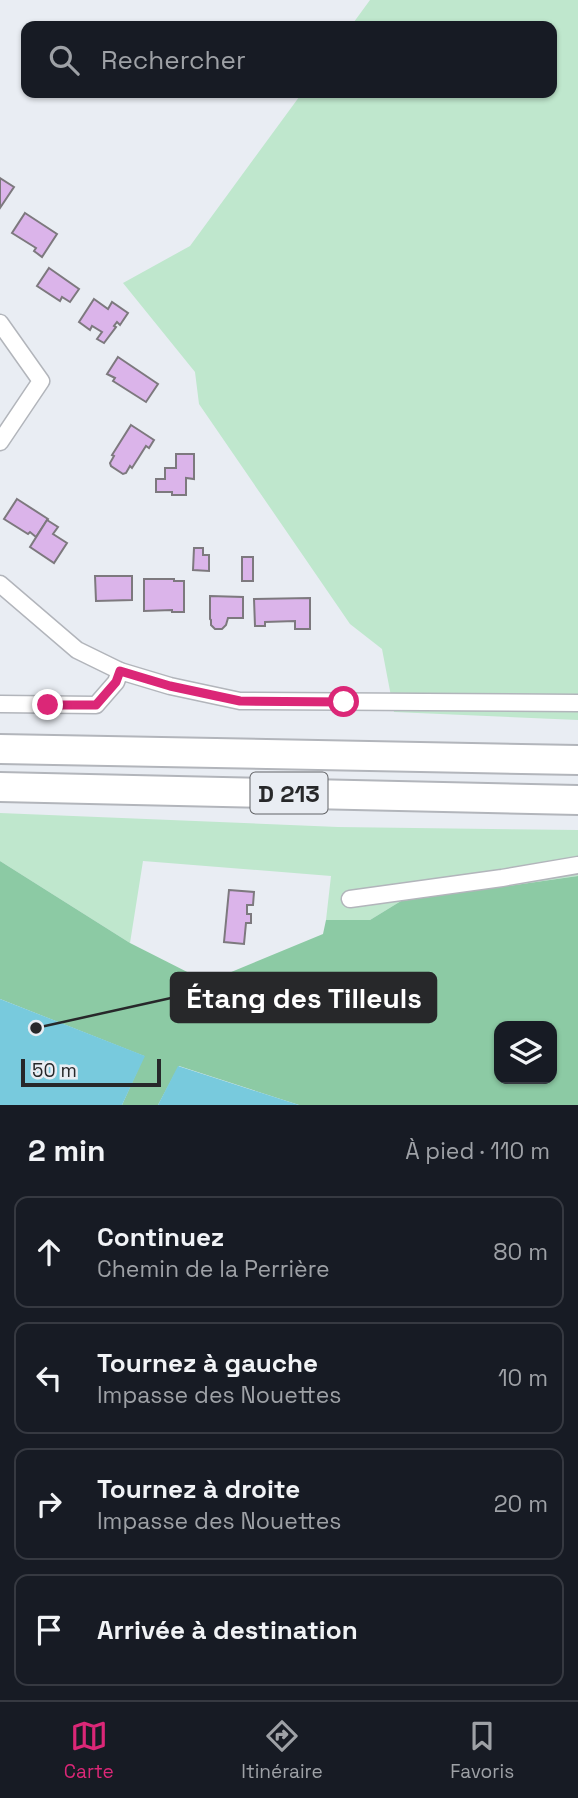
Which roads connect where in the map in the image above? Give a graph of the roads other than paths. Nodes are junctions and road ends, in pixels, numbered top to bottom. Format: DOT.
graph roads {
  1 [pos="0,323"];
  2 [pos="0,442"];
  3 [pos="0,584"];
  4 [pos="120,671"];
  5 [pos="578,703"];
  6 [pos="0,704"];
  7 [pos="0,749"];
  8 [pos="578,760"];
  9 [pos="0,788"];
  10 [pos="578,800"];
  11 [pos="578,865"];
  12 [pos="350,899"];
  1 -- 2 [label="street"];
  3 -- 4 [label="street"];
  4 -- 5 [label="street"];
  4 -- 6 [label="street"];
  7 -- 8 [label="highway, D 213"];
  9 -- 10 [label="highway, D 213"];
  11 -- 12 [label="street"];
}
